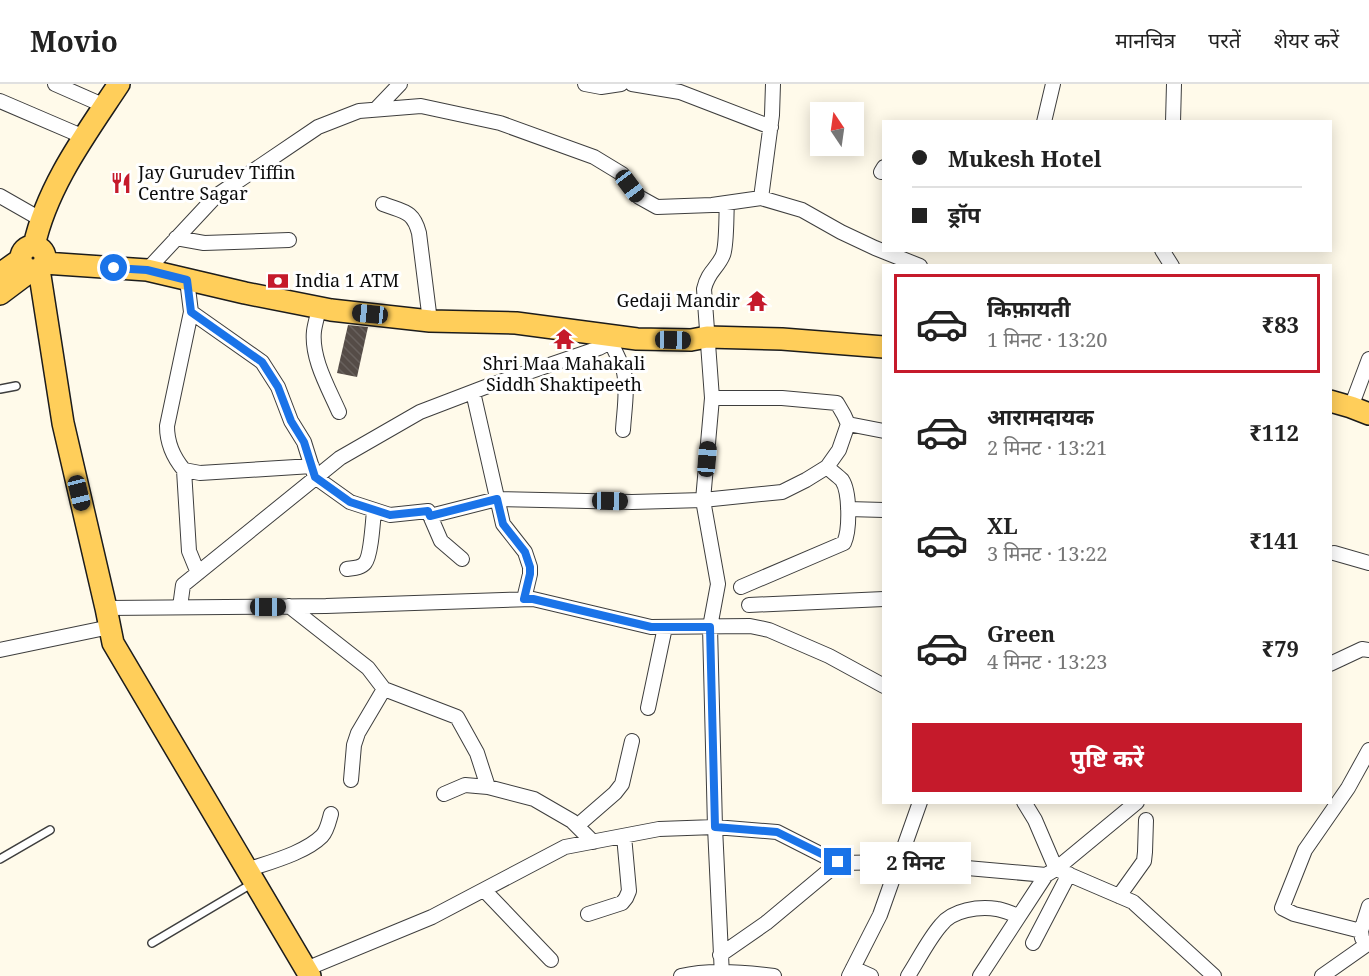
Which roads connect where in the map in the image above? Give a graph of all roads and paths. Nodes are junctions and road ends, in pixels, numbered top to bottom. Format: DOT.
graph roads {
  1 [pos="55,84"];
  2 [pos="119,84"];
  3 [pos="400,84"];
  4 [pos="585,84"];
  5 [pos="621,84"];
  6 [pos="632,84"];
  7 [pos="773,84"];
  8 [pos="1053,84"];
  9 [pos="1174,84"];
  10 [pos="0,101"];
  11 [pos="105,105"];
  12 [pos="376,109"];
  13 [pos="1044,120"];
  14 [pos="1173,120"];
  15 [pos="771,127"];
  16 [pos="84,137"];
  17 [pos="0,196"];
  18 [pos="761,198"];
  19 [pos="727,203"];
  20 [pos="383,204"];
  21 [pos="42,220"];
  22 [pos="176,238"];
  23 [pos="289,240"];
  24 [pos="882,249"];
  25 [pos="904,254"];
  26 [pos="34,261"];
  27 [pos="918,264"];
  28 [pos="147,270"];
  29 [pos="0,274"];
  30 [pos="187,280"];
  31 [pos="0,294"];
  32 [pos="320,308"];
  33 [pos="191,312"];
  34 [pos="430,321"];
  35 [pos="707,337"];
  36 [pos="615,340"];
  37 [pos="882,347"];
  38 [pos="1369,359"];
  39 [pos="16,386"];
  40 [pos="0,389"];
  41 [pos="473,392"];
  42 [pos="712,398"];
  43 [pos="1332,402"];
  44 [pos="1360,410"];
  45 [pos="339,412"];
  46 [pos="848,424"];
  47 [pos="623,429"];
  48 [pos="882,431"];
  49 [pos="827,467"];
  50 [pos="184,470"];
  51 [pos="314,472"];
  52 [pos="497,499"];
  53 [pos="703,500"];
  54 [pos="848,509"];
  55 [pos="374,510"];
  56 [pos="882,510"];
  57 [pos="430,516"];
  58 [pos="1332,549"];
  59 [pos="462,559"];
  60 [pos="1369,563"];
  61 [pos="347,569"];
  62 [pos="198,573"];
  63 [pos="717,584"];
  64 [pos="741,587"];
  65 [pos="524,599"];
  66 [pos="882,599"];
  67 [pos="749,605"];
  68 [pos="290,606"];
  69 [pos="180,608"];
  70 [pos="108,618"];
  71 [pos="750,626"];
  72 [pos="664,627"];
  73 [pos="710,627"];
  74 [pos="0,650"];
  75 [pos="1369,650"];
  76 [pos="1332,663"];
  77 [pos="882,685"];
  78 [pos="384,689"];
  79 [pos="648,708"];
  80 [pos="632,741"];
  81 [pos="1369,750"];
  82 [pos="351,780"];
  83 [pos="488,787"];
  84 [pos="444,794"];
  85 [pos="919,804"];
  86 [pos="1025,804"];
  87 [pos="1135,804"];
  88 [pos="331,814"];
  89 [pos="1146,820"];
  90 [pos="577,826"];
  91 [pos="715,827"];
  92 [pos="50,830"];
  93 [pos="624,836"];
  94 [pos="593,842"];
  95 [pos="0,859"];
  96 [pos="838,862"];
  97 [pos="899,862"];
  98 [pos="1057,873"];
  99 [pos="251,876"];
  100 [pos="484,890"];
  101 [pos="1119,896"];
  102 [pos="1369,906"];
  103 [pos="588,914"];
  104 [pos="1019,916"];
  105 [pos="1365,940"];
  106 [pos="152,943"];
  107 [pos="1033,943"];
  108 [pos="720,955"];
  109 [pos="551,960"];
  110 [pos="851,972"];
  111 [pos="308,973"];
  112 [pos="722,974"];
  113 [pos="681,976"];
  114 [pos="774,976"];
  115 [pos="872,976"];
  116 [pos="908,976"];
  117 [pos="980,976"];
  118 [pos="1214,976"];
  119 [pos="1323,976"];
  1 -- 11 [label="street"];
  2 -- 11 [label="main road"];
  3 -- 12 [label="street"];
  4 -- 5 [label="street"];
  6 -- 15 [label="street"];
  7 -- 15 [label="street"];
  8 -- 13 [label="street"];
  9 -- 14 [label="street"];
  10 -- 16 [label="street"];
  11 -- 16 [label="main road"];
  12 -- 19 [label="street"];
  12 -- 22 [label="street"];
  15 -- 18 [label="street"];
  16 -- 21 [label="main road"];
  17 -- 21 [label="street"];
  18 -- 19 [label="street"];
  18 -- 24 [label="street"];
  19 -- 35 [label="street"];
  20 -- 34 [label="street"];
  21 -- 26 [label="main road"];
  22 -- 23 [label="street"];
  22 -- 28 [label="street"];
  25 -- 27 [label="street"];
  26 -- 28 [label="main road"];
  26 -- 29 [label="main road"];
  26 -- 31 [label="main road"];
  26 -- 70 [label="main road"];
  28 -- 30 [label="main road"];
  30 -- 32 [label="main road"];
  30 -- 33 [label="street"];
  32 -- 34 [label="main road"];
  32 -- 45 [label="street"];
  33 -- 50 [label="street"];
  33 -- 51 [label="street"];
  34 -- 36 [label="main road"];
  35 -- 36 [label="main road"];
  35 -- 37 [label="main road"];
  35 -- 42 [label="street"];
  36 -- 41 [label="street"];
  36 -- 47 [label="street"];
  38 -- 44 [label="street"];
  39 -- 40 [label="lane"];
  41 -- 51 [label="street"];
  41 -- 52 [label="street"];
  42 -- 46 [label="street"];
  42 -- 53 [label="street"];
  43 -- 44 [label="main road"];
  46 -- 48 [label="street"];
  46 -- 49 [label="street"];
  49 -- 53 [label="street"];
  49 -- 54 [label="street"];
  50 -- 51 [label="street"];
  50 -- 62 [label="street"];
  51 -- 55 [label="street"];
  51 -- 62 [label="street"];
  52 -- 53 [label="street"];
  52 -- 57 [label="street"];
  52 -- 65 [label="street"];
  53 -- 63 [label="street"];
  54 -- 56 [label="street"];
  54 -- 64 [label="street"];
  55 -- 57 [label="street"];
  55 -- 61 [label="street"];
  57 -- 59 [label="street"];
  58 -- 60 [label="street"];
  62 -- 69 [label="street"];
  63 -- 64 [label="street"];
  63 -- 73 [label="street"];
  64 -- 67 [label="street"];
  65 -- 68 [label="street"];
  65 -- 72 [label="street"];
  66 -- 67 [label="street"];
  67 -- 71 [label="street"];
  68 -- 69 [label="street"];
  68 -- 78 [label="street"];
  69 -- 70 [label="street"];
  70 -- 74 [label="street"];
  70 -- 99 [label="main road"];
  71 -- 73 [label="street"];
  71 -- 77 [label="street"];
  72 -- 73 [label="street"];
  72 -- 79 [label="street"];
  73 -- 91 [label="street"];
  75 -- 76 [label="street"];
  78 -- 82 [label="street"];
  78 -- 83 [label="street"];
  80 -- 90 [label="street"];
  81 -- 105 [label="street"];
  83 -- 84 [label="street"];
  83 -- 90 [label="street"];
  85 -- 97 [label="street"];
  86 -- 98 [label="street"];
  87 -- 98 [label="street"];
  88 -- 99 [label="street"];
  89 -- 101 [label="street"];
  90 -- 94 [label="street"];
  91 -- 93 [label="street"];
  91 -- 96 [label="street"];
  91 -- 108 [label="street"];
  92 -- 95 [label="lane"];
  93 -- 94 [label="street"];
  93 -- 103 [label="street"];
  94 -- 100 [label="street"];
  96 -- 97 [label="street"];
  96 -- 108 [label="street"];
  97 -- 98 [label="street"];
  97 -- 110 [label="street"];
  98 -- 101 [label="street"];
  98 -- 104 [label="street"];
  98 -- 107 [label="street"];
  99 -- 106 [label="lane"];
  99 -- 111 [label="main road"];
  100 -- 109 [label="street"];
  100 -- 111 [label="street"];
  101 -- 118 [label="street"];
  102 -- 105 [label="street"];
  104 -- 116 [label="street"];
  104 -- 117 [label="street"];
  105 -- 119 [label="street"];
  108 -- 112 [label="street"];
  110 -- 115 [label="street"];
  112 -- 113 [label="street"];
  112 -- 114 [label="street"];
}
